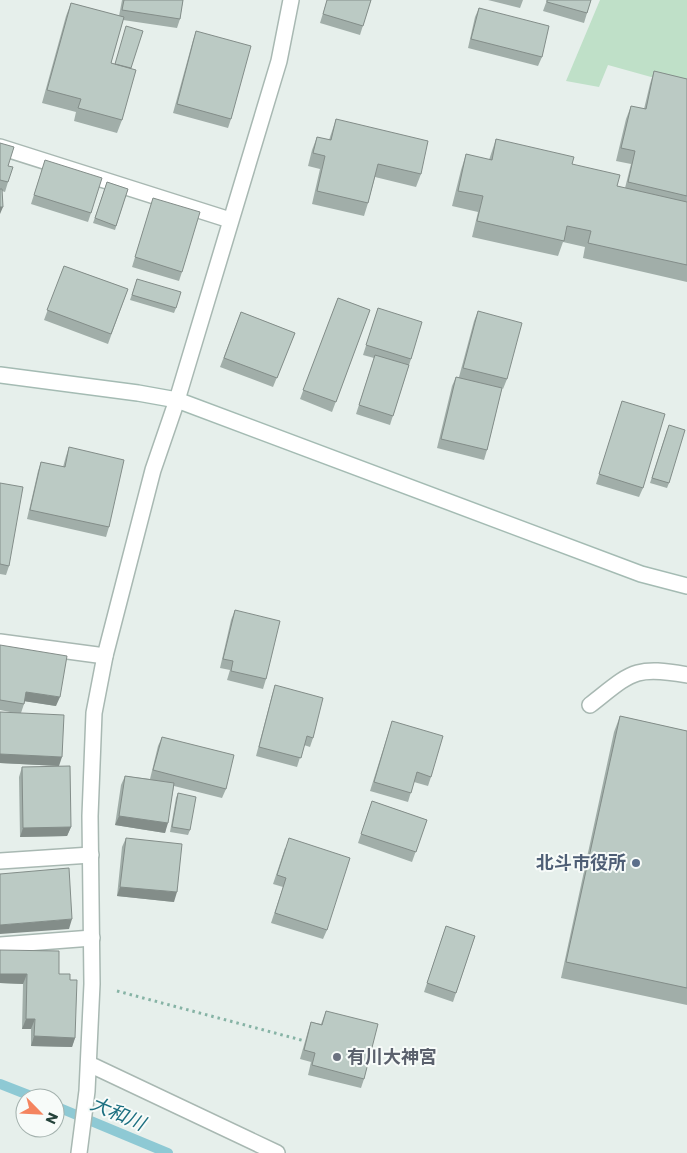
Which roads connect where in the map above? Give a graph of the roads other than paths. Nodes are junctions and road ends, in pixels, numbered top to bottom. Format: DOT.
graph roads {
  1 [pos="291,0"];
  2 [pos="0,147"];
  3 [pos="230,220"];
  4 [pos="0,376"];
  5 [pos="176,400"];
  6 [pos="687,586"];
  7 [pos="0,642"];
  8 [pos="105,656"];
  9 [pos="687,675"];
  10 [pos="590,705"];
  11 [pos="91,855"];
  12 [pos="0,861"];
  13 [pos="92,938"];
  14 [pos="0,945"];
  15 [pos="89,1064"];
  16 [pos="80,1148"];
  17 [pos="277,1153"];
  1 -- 3 [label="street"];
  2 -- 3 [label="street"];
  3 -- 5 [label="street"];
  4 -- 5 [label="street"];
  5 -- 6 [label="street"];
  5 -- 8 [label="street"];
  7 -- 8 [label="street"];
  8 -- 11 [label="street"];
  9 -- 10 [label="street"];
  11 -- 12 [label="street"];
  11 -- 13 [label="street"];
  13 -- 14 [label="street"];
  13 -- 15 [label="street"];
  15 -- 16 [label="street"];
  15 -- 17 [label="street"];
}
